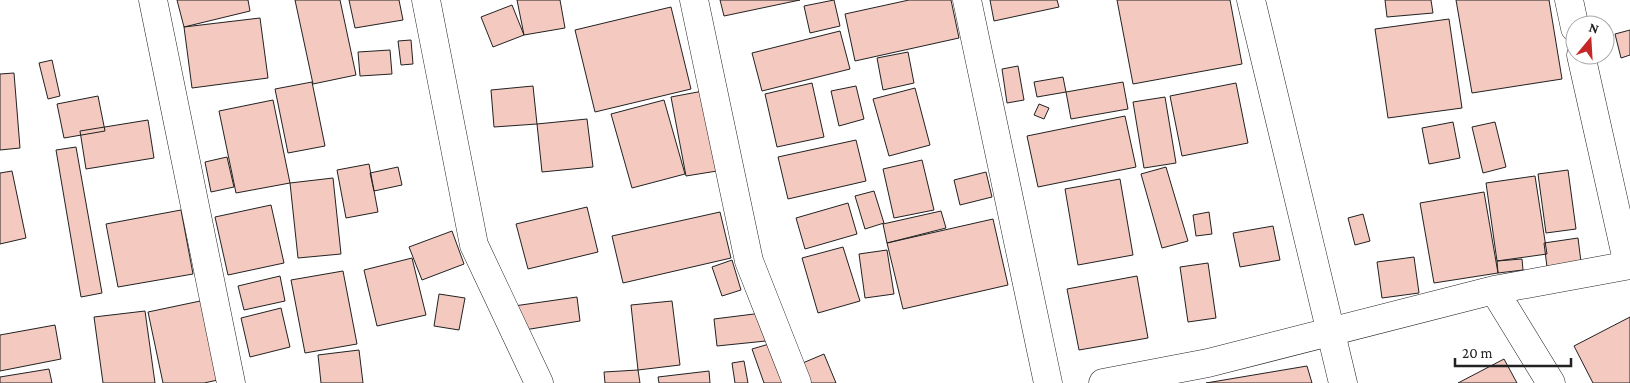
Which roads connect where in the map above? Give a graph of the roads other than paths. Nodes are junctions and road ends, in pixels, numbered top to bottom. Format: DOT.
graph roads {
  1 [pos="153,0"];
  2 [pos="426,0"];
  3 [pos="694,0"];
  4 [pos="967,0"];
  5 [pos="1251,0"];
  6 [pos="1569,0"];
  7 [pos="1572,15"];
  8 [pos="1583,65"];
  9 [pos="1629,265"];
  10 [pos="1494,290"];
  11 [pos="1333,331"];
  12 [pos="231,383"];
  13 [pos="539,383"];
  14 [pos="797,383"];
  15 [pos="1048,383"];
  16 [pos="1103,383"];
  17 [pos="1344,383"];
  18 [pos="1551,383"];
  1 -- 12 [label="street"];
  2 -- 13 [label="street"];
  3 -- 14 [label="street"];
  4 -- 15 [label="street"];
  5 -- 11 [label="street"];
  6 -- 7 [label="street"];
  8 -- 9 [label="street"];
  9 -- 10 [label="street"];
  10 -- 11 [label="street"];
  10 -- 18 [label="street"];
  11 -- 16 [label="street"];
  11 -- 17 [label="street"];
}
